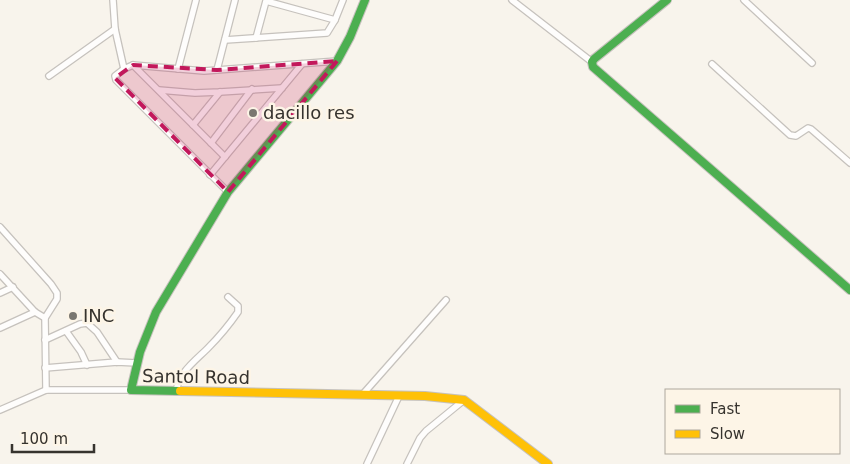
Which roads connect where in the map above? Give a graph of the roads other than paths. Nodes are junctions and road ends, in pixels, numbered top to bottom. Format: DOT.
graph roads {
  1 [pos="113,0"];
  2 [pos="196,0"];
  3 [pos="235,0"];
  4 [pos="343,0"];
  5 [pos="365,0"];
  6 [pos="512,0"];
  7 [pos="667,0"];
  8 [pos="744,0"];
  9 [pos="335,20"];
  10 [pos="115,29"];
  11 [pos="256,38"];
  12 [pos="225,40"];
  13 [pos="337,61"];
  14 [pos="592,62"];
  15 [pos="812,63"];
  16 [pos="302,64"];
  17 [pos="712,64"];
  18 [pos="133,65"];
  19 [pos="124,69"];
  20 [pos="178,69"];
  21 [pos="217,70"];
  22 [pos="49,76"];
  23 [pos="282,88"];
  24 [pos="252,89"];
  25 [pos="159,90"];
  26 [pos="220,92"];
  27 [pos="193,126"];
  28 [pos="210,143"];
  29 [pos="225,157"];
  30 [pos="850,163"];
  31 [pos="210,175"];
  32 [pos="228,192"];
  33 [pos="0,227"];
  34 [pos="0,274"];
  35 [pos="13,287"];
  36 [pos="850,290"];
  37 [pos="0,294"];
  38 [pos="228,297"];
  39 [pos="446,300"];
  40 [pos="35,312"];
  41 [pos="45,318"];
  42 [pos="0,328"];
  43 [pos="66,331"];
  44 [pos="45,340"];
  45 [pos="117,362"];
  46 [pos="137,363"];
  47 [pos="87,366"];
  48 [pos="46,368"];
  49 [pos="46,390"];
  50 [pos="131,390"];
  51 [pos="176,392"];
  52 [pos="363,394"];
  53 [pos="399,396"];
  54 [pos="464,400"];
  55 [pos="0,410"];
  56 [pos="367,464"];
  57 [pos="407,464"];
  58 [pos="548,464"];
  1 -- 10 [label="street"];
  2 -- 20 [label="street"];
  3 -- 12 [label="street"];
  4 -- 9 [label="street"];
  5 -- 13 [label="street, Santol Road"];
  6 -- 14 [label="street"];
  7 -- 14 [label="street"];
  8 -- 15 [label="street"];
  9 -- 11 [label="street"];
  9 -- 11 [label="street"];
  10 -- 19 [label="street"];
  10 -- 22 [label="street"];
  11 -- 12 [label="street"];
  12 -- 21 [label="street"];
  13 -- 16 [label="street"];
  13 -- 32 [label="street, Santol Road"];
  14 -- 36 [label="street"];
  16 -- 21 [label="street"];
  16 -- 23 [label="street"];
  17 -- 30 [label="street"];
  18 -- 19 [label="street"];
  18 -- 20 [label="street"];
  18 -- 25 [label="street"];
  19 -- 31 [label="street"];
  20 -- 21 [label="street"];
  23 -- 24 [label="street"];
  23 -- 29 [label="street"];
  24 -- 26 [label="street"];
  24 -- 28 [label="street"];
  25 -- 26 [label="street"];
  25 -- 27 [label="street"];
  26 -- 27 [label="street"];
  27 -- 28 [label="street"];
  28 -- 29 [label="street"];
  29 -- 31 [label="street"];
  31 -- 32 [label="street"];
  32 -- 46 [label="street, Santol Road"];
  33 -- 41 [label="street"];
  34 -- 35 [label="street"];
  35 -- 37 [label="street"];
  35 -- 40 [label="street"];
  38 -- 51 [label="street"];
  39 -- 52 [label="street"];
  40 -- 41 [label="street"];
  40 -- 42 [label="street"];
  41 -- 44 [label="street"];
  43 -- 44 [label="street"];
  43 -- 45 [label="street"];
  43 -- 47 [label="street"];
  44 -- 48 [label="street"];
  45 -- 46 [label="street"];
  45 -- 47 [label="street"];
  46 -- 50 [label="street, Santol Road"];
  47 -- 48 [label="street"];
  48 -- 49 [label="street"];
  49 -- 50 [label="street"];
  49 -- 55 [label="street"];
  50 -- 51 [label="street, Santol Road"];
  51 -- 52 [label="street, Santol Road"];
  52 -- 53 [label="street, Santol Road"];
  53 -- 54 [label="street, Santol Road"];
  53 -- 56 [label="street"];
  54 -- 57 [label="street"];
  54 -- 58 [label="street"];
}
